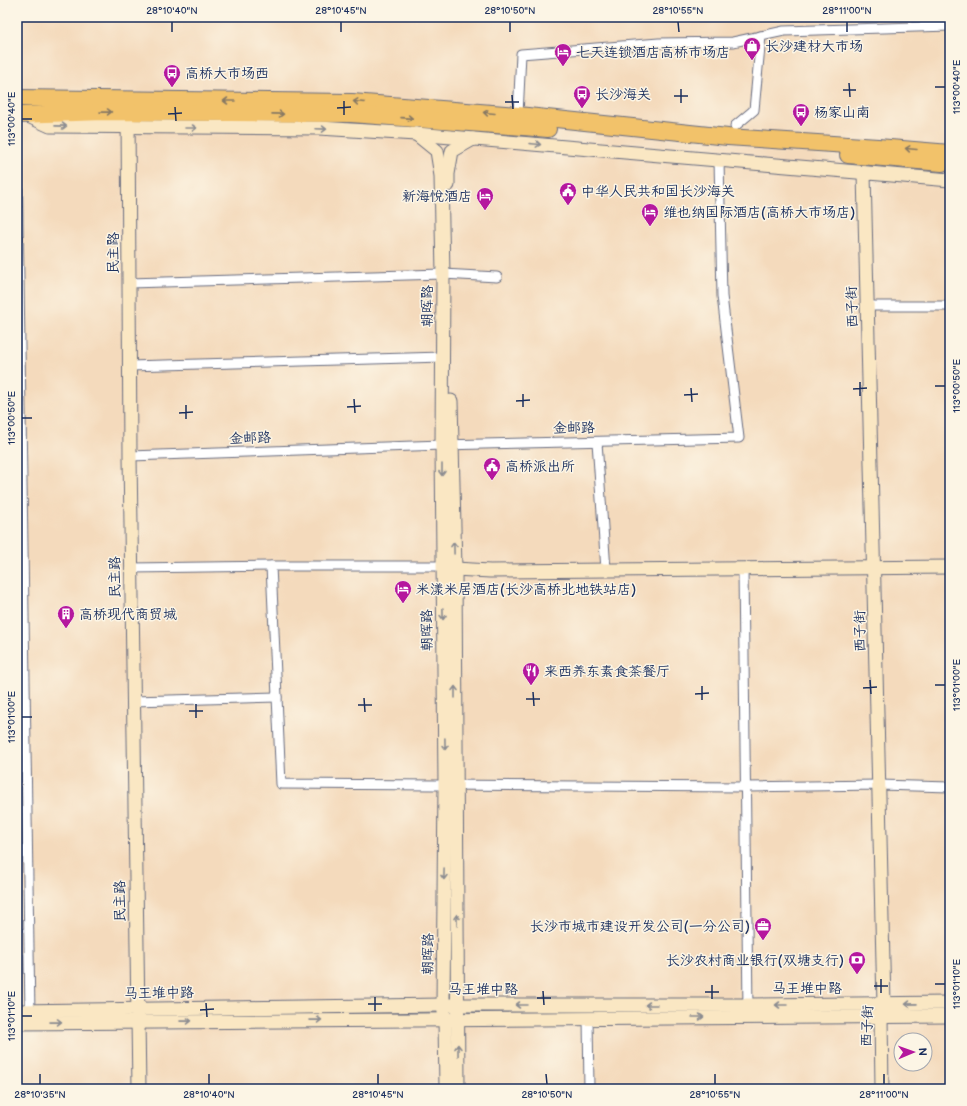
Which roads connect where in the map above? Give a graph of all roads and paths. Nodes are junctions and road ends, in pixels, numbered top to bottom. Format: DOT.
graph roads {
  1 [pos="950,26"];
  2 [pos="761,36"];
  3 [pos="17,98"];
  4 [pos="21,115"];
  5 [pos="518,115"];
  6 [pos="125,122"];
  7 [pos="735,126"];
  8 [pos="416,134"];
  9 [pos="473,139"];
  10 [pos="17,147"];
  11 [pos="950,153"];
  12 [pos="17,159"];
  13 [pos="719,160"];
  14 [pos="950,164"];
  15 [pos="864,173"];
  16 [pos="950,180"];
  17 [pos="447,274"];
  18 [pos="497,276"];
  19 [pos="129,283"];
  20 [pos="868,306"];
  21 [pos="950,306"];
  22 [pos="442,357"];
  23 [pos="129,366"];
  24 [pos="598,442"];
  25 [pos="447,445"];
  26 [pos="130,456"];
  27 [pos="271,566"];
  28 [pos="950,567"];
  29 [pos="131,568"];
  30 [pos="449,568"];
  31 [pos="743,568"];
  32 [pos="874,568"];
  33 [pos="606,570"];
  34 [pos="277,697"];
  35 [pos="133,701"];
  36 [pos="450,785"];
  37 [pos="879,785"];
  38 [pos="744,787"];
  39 [pos="950,787"];
  40 [pos="950,1003"];
  41 [pos="443,1005"];
  42 [pos="458,1005"];
  43 [pos="883,1010"];
  44 [pos="748,1011"];
  45 [pos="26,1015"];
  46 [pos="134,1016"];
  47 [pos="950,1016"];
  48 [pos="588,1018"];
  49 [pos="451,1019"];
  50 [pos="17,1023"];
  51 [pos="131,1089"];
  52 [pos="139,1089"];
  53 [pos="446,1089"];
  54 [pos="458,1089"];
  55 [pos="589,1089"];
  56 [pos="882,1089"];
  1 -- 2 [label="street"];
  2 -- 5 [label="street"];
  2 -- 7 [label="street"];
  5 -- 3 [label="highway, one-way"];
  4 -- 6 [label="highway, one-way"];
  11 -- 5 [label="highway, one-way"];
  6 -- 8 [label="street, one-way"];
  6 -- 14 [label="highway, one-way"];
  6 -- 19 [label="street, 民主路"];
  6 -- 46 [label="street, 民主路"];
  8 -- 9 [label="street"];
  8 -- 17 [label="street, 朝晖路"];
  9 -- 13 [label="street, one-way"];
  9 -- 17 [label="street, 朝晖路"];
  10 -- 12 [label="street"];
  12 -- 45 [label="street"];
  13 -- 15 [label="street"];
  13 -- 24 [label="street, 金邮路"];
  15 -- 16 [label="street"];
  15 -- 20 [label="street, 西子街"];
  17 -- 18 [label="street"];
  17 -- 19 [label="street"];
  17 -- 22 [label="street, 朝晖路"];
  17 -- 25 [label="street, 朝晖路"];
  19 -- 23 [label="street, 民主路"];
  20 -- 21 [label="street"];
  20 -- 32 [label="street, 西子街"];
  22 -- 23 [label="street"];
  22 -- 25 [label="street, 朝晖路"];
  23 -- 26 [label="street, 民主路"];
  24 -- 25 [label="street, 金邮路"];
  24 -- 33 [label="street"];
  25 -- 26 [label="street, 金邮路"];
  25 -- 30 [label="street, 朝晖路"];
  26 -- 29 [label="street, 民主路"];
  27 -- 29 [label="street"];
  27 -- 30 [label="street"];
  27 -- 34 [label="street"];
  28 -- 32 [label="street"];
  29 -- 35 [label="street, 民主路"];
  30 -- 33 [label="street"];
  30 -- 36 [label="street, 朝晖路"];
  31 -- 32 [label="street"];
  31 -- 33 [label="street"];
  31 -- 38 [label="street"];
  32 -- 37 [label="street, 西子街"];
  34 -- 35 [label="street"];
  34 -- 36 [label="street"];
  35 -- 46 [label="street, 民主路"];
  36 -- 38 [label="street"];
  36 -- 41 [label="street, 朝晖路, one-way"];
  42 -- 36 [label="street, 朝晖路, one-way"];
  37 -- 38 [label="street"];
  37 -- 39 [label="street"];
  37 -- 43 [label="street, 西子街"];
  38 -- 44 [label="street"];
  40 -- 43 [label="street, 马王堆中路, one-way"];
  41 -- 42 [label="street, 马王堆中路"];
  41 -- 46 [label="street, 马王堆中路"];
  41 -- 49 [label="street, 朝晖路"];
  44 -- 42 [label="street, 马王堆中路, one-way"];
  42 -- 49 [label="street, 朝晖路"];
  43 -- 44 [label="street, 马王堆中路"];
  43 -- 47 [label="street, 马王堆中路"];
  43 -- 56 [label="street, 西子街"];
  48 -- 44 [label="street, 马王堆中路, one-way"];
  45 -- 46 [label="street, 马王堆中路"];
  45 -- 50 [label="street, 马王堆中路"];
  46 -- 49 [label="street, 马王堆中路, one-way"];
  46 -- 51 [label="street, 民主路"];
  46 -- 52 [label="street, 民主路"];
  48 -- 49 [label="street, 马王堆中路"];
  48 -- 55 [label="street"];
  49 -- 53 [label="street, 朝晖路"];
  54 -- 49 [label="street, 朝晖路, one-way"];
}
